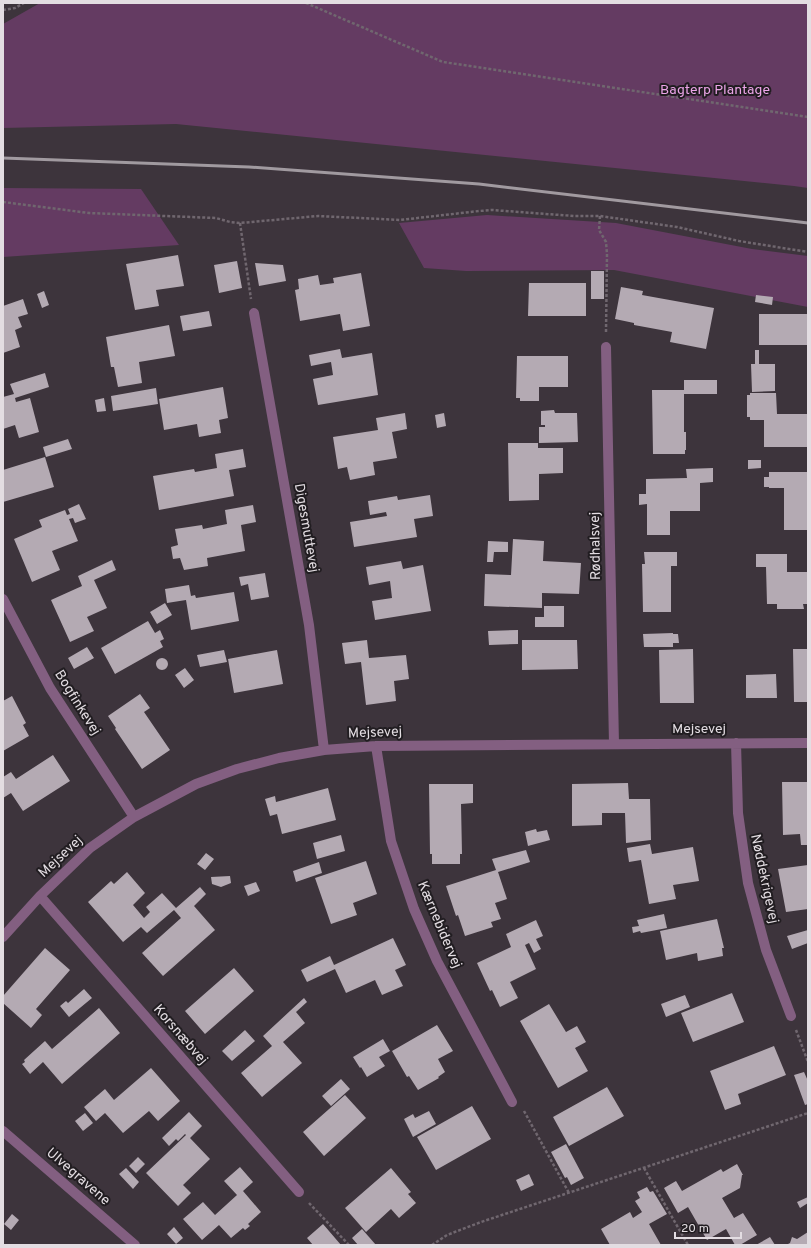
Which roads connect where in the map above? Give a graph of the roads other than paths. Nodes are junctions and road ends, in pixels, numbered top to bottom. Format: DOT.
graph roads {
  1 [pos="254,313"];
  2 [pos="606,347"];
  3 [pos="3,600"];
  4 [pos="736,743"];
  5 [pos="808,743"];
  6 [pos="614,744"];
  7 [pos="376,746"];
  8 [pos="324,750"];
  9 [pos="134,817"];
  10 [pos="40,896"];
  11 [pos="3,937"];
  12 [pos="791,1016"];
  13 [pos="512,1102"];
  14 [pos="3,1131"];
  15 [pos="299,1192"];
  16 [pos="135,1245"];
  1 -- 8 [label="street, Digesmuttevej"];
  2 -- 6 [label="street, Rødhalsvej"];
  3 -- 9 [label="street, Bogfinkevej"];
  4 -- 5 [label="street, Mejsevej"];
  4 -- 6 [label="street, Mejsevej"];
  4 -- 12 [label="street, Nøddekrigevej"];
  6 -- 7 [label="street, Mejsevej"];
  7 -- 8 [label="street, Mejsevej"];
  7 -- 13 [label="street, Kærnebidervej"];
  8 -- 9 [label="street, Mejsevej"];
  9 -- 10 [label="street, Mejsevej"];
  10 -- 11 [label="street, Mejsevej"];
  10 -- 15 [label="street, Korsnæbvej"];
  14 -- 16 [label="street, Ulvegravene"];
}
